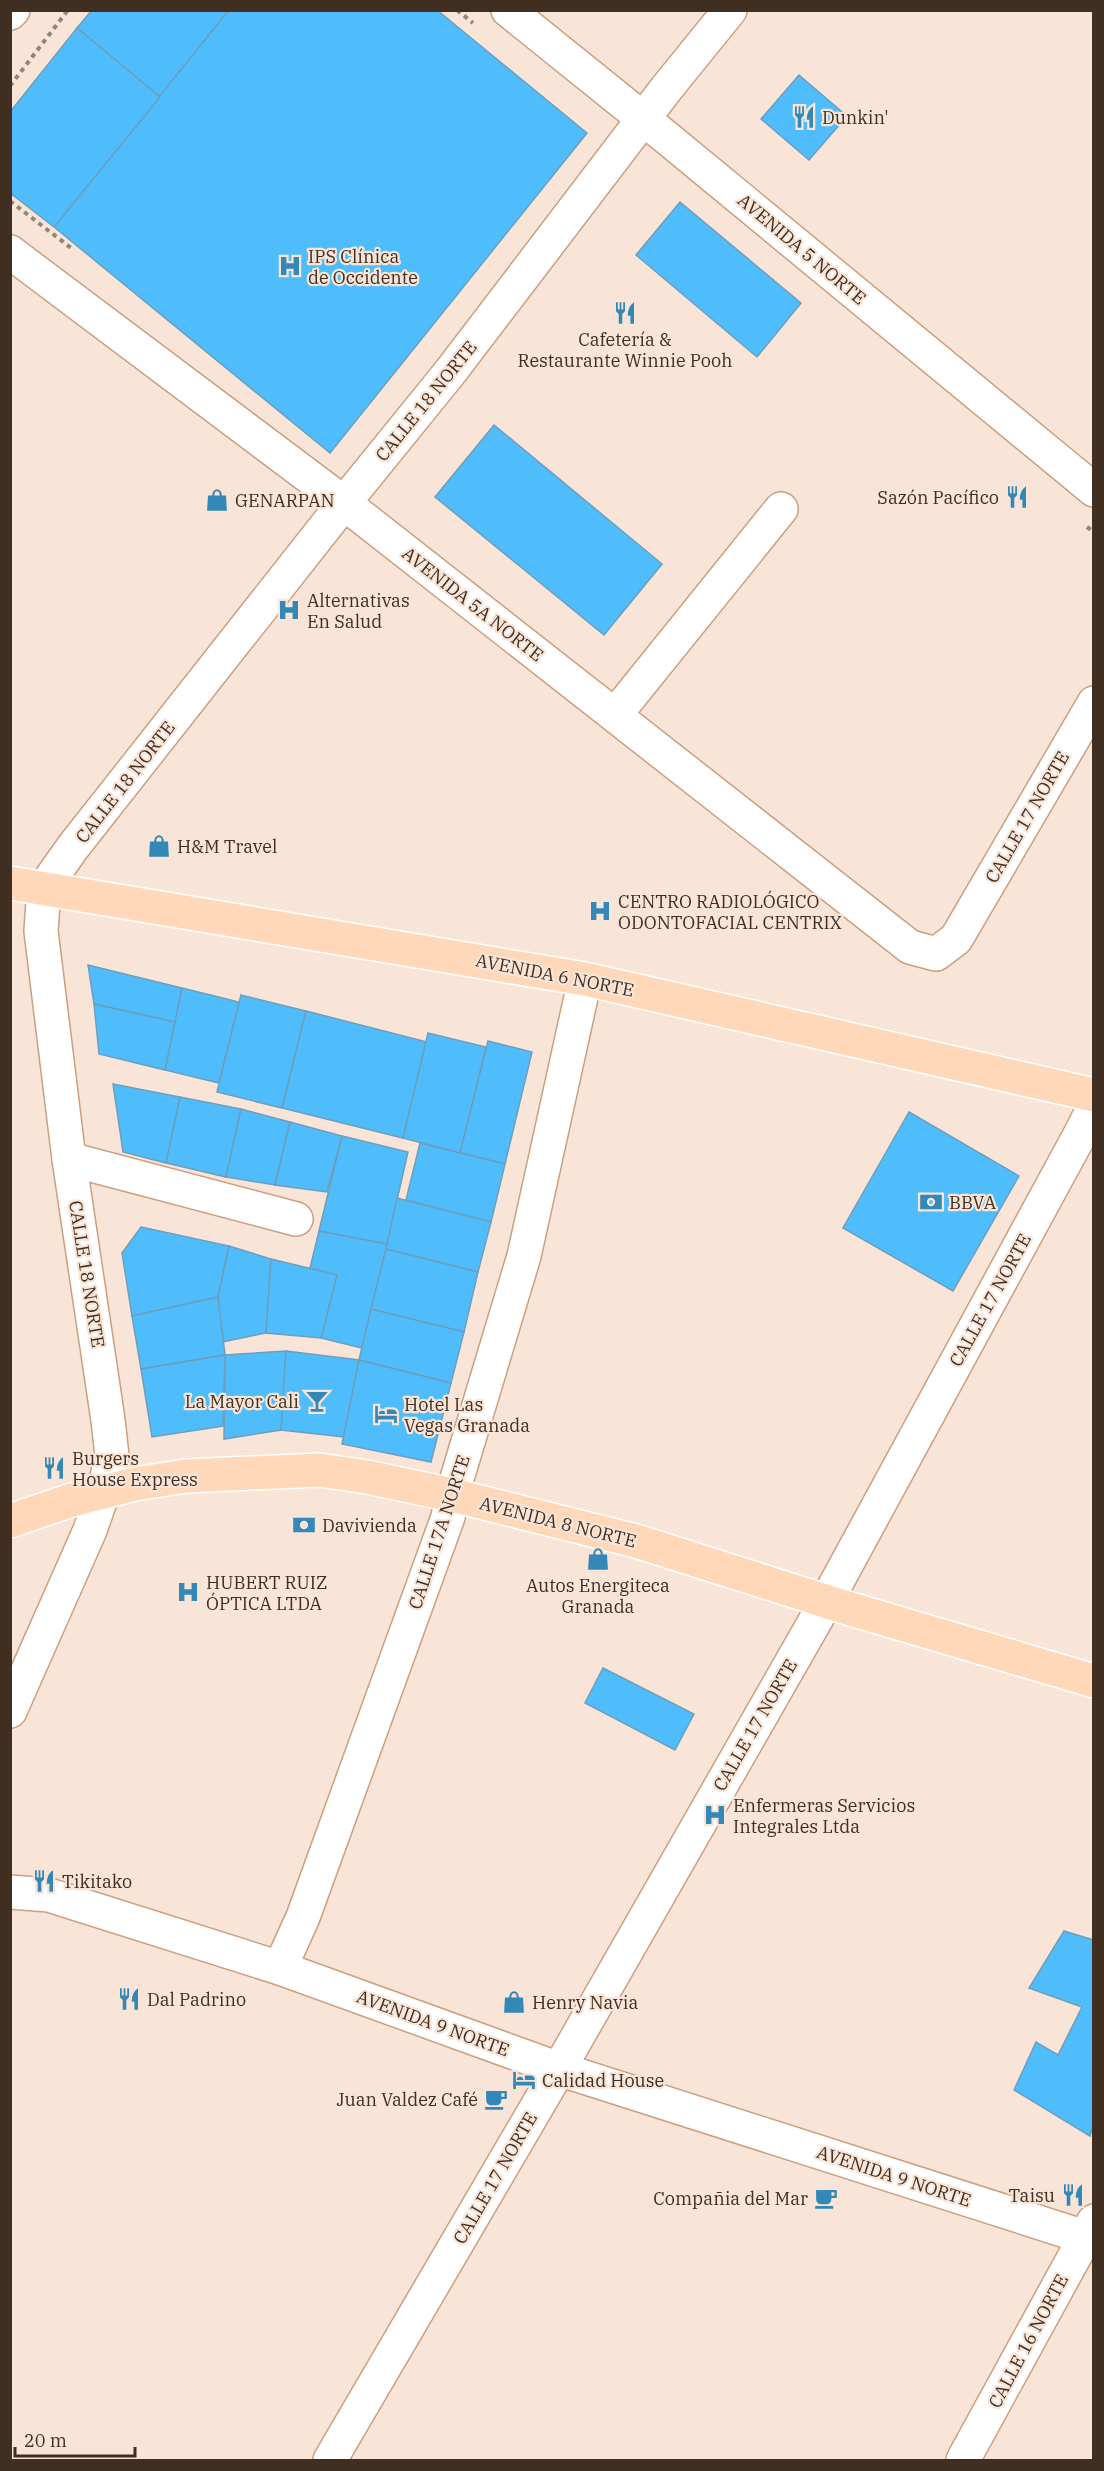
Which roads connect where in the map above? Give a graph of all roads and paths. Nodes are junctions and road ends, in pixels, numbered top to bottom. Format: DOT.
graph roads {
  1 [pos="68,10"];
  2 [pos="457,10"];
  3 [pos="508,10"];
  4 [pos="730,10"];
  5 [pos="476,26"];
  6 [pos="10,86"];
  7 [pos="645,119"];
  8 [pos="10,201"];
  9 [pos="10,252"];
  10 [pos="78,253"];
  11 [pos="1094,490"];
  12 [pos="344,503"];
  13 [pos="781,509"];
  14 [pos="1094,703"];
  15 [pos="615,715"];
  16 [pos="10,883"];
  17 [pos="44,888"];
  18 [pos="936,954"];
  19 [pos="585,979"];
  20 [pos="1094,1095"];
  21 [pos="1094,1107"];
  22 [pos="69,1159"];
  23 [pos="296,1219"];
  24 [pos="104,1493"];
  25 [pos="452,1495"];
  26 [pos="10,1521"];
  27 [pos="826,1602"];
  28 [pos="1094,1681"];
  29 [pos="10,1710"];
  30 [pos="10,1892"];
  31 [pos="280,1968"];
  32 [pos="559,2069"];
  33 [pos="1090,2232"];
  34 [pos="330,2460"];
  35 [pos="963,2460"];
  1 -- 6 [label="path"];
  2 -- 5 [label="path"];
  3 -- 7 [label="street, AVENIDA 5 NORTE"];
  4 -- 7 [label="street, CALLE 18 NORTE"];
  7 -- 11 [label="street, AVENIDA 5 NORTE"];
  7 -- 12 [label="street, CALLE 18 NORTE"];
  8 -- 10 [label="path"];
  9 -- 12 [label="street, AVENIDA 5A NORTE"];
  12 -- 15 [label="street, AVENIDA 5A NORTE"];
  12 -- 17 [label="street, CALLE 18 NORTE"];
  13 -- 15 [label="street"];
  14 -- 18 [label="street, CALLE 17 NORTE"];
  15 -- 18 [label="street, AVENIDA 5A NORTE"];
  16 -- 17 [label="main road, AVENIDA 6 NORTE"];
  17 -- 19 [label="main road, AVENIDA 6 NORTE"];
  17 -- 22 [label="street, CALLE 18 NORTE"];
  19 -- 20 [label="main road, AVENIDA 6 NORTE"];
  19 -- 25 [label="street, CALLE 17A NORTE"];
  21 -- 27 [label="street, CALLE 17 NORTE"];
  22 -- 23 [label="street"];
  22 -- 24 [label="street, CALLE 18 NORTE"];
  24 -- 25 [label="main road, AVENIDA 8 NORTE"];
  24 -- 26 [label="main road, AVENIDA 8 NORTE"];
  24 -- 29 [label="street, CALLE 18 NORTE"];
  25 -- 27 [label="main road, AVENIDA 8 NORTE"];
  25 -- 31 [label="street, CALLE 17A NORTE"];
  27 -- 28 [label="main road, AVENIDA 8 NORTE"];
  27 -- 32 [label="street, CALLE 17 NORTE"];
  30 -- 31 [label="street, AVENIDA 9 NORTE"];
  31 -- 32 [label="street, AVENIDA 9 NORTE"];
  32 -- 33 [label="street, AVENIDA 9 NORTE"];
  32 -- 34 [label="street, CALLE 17 NORTE"];
  33 -- 35 [label="street, CALLE 16 NORTE"];
}
